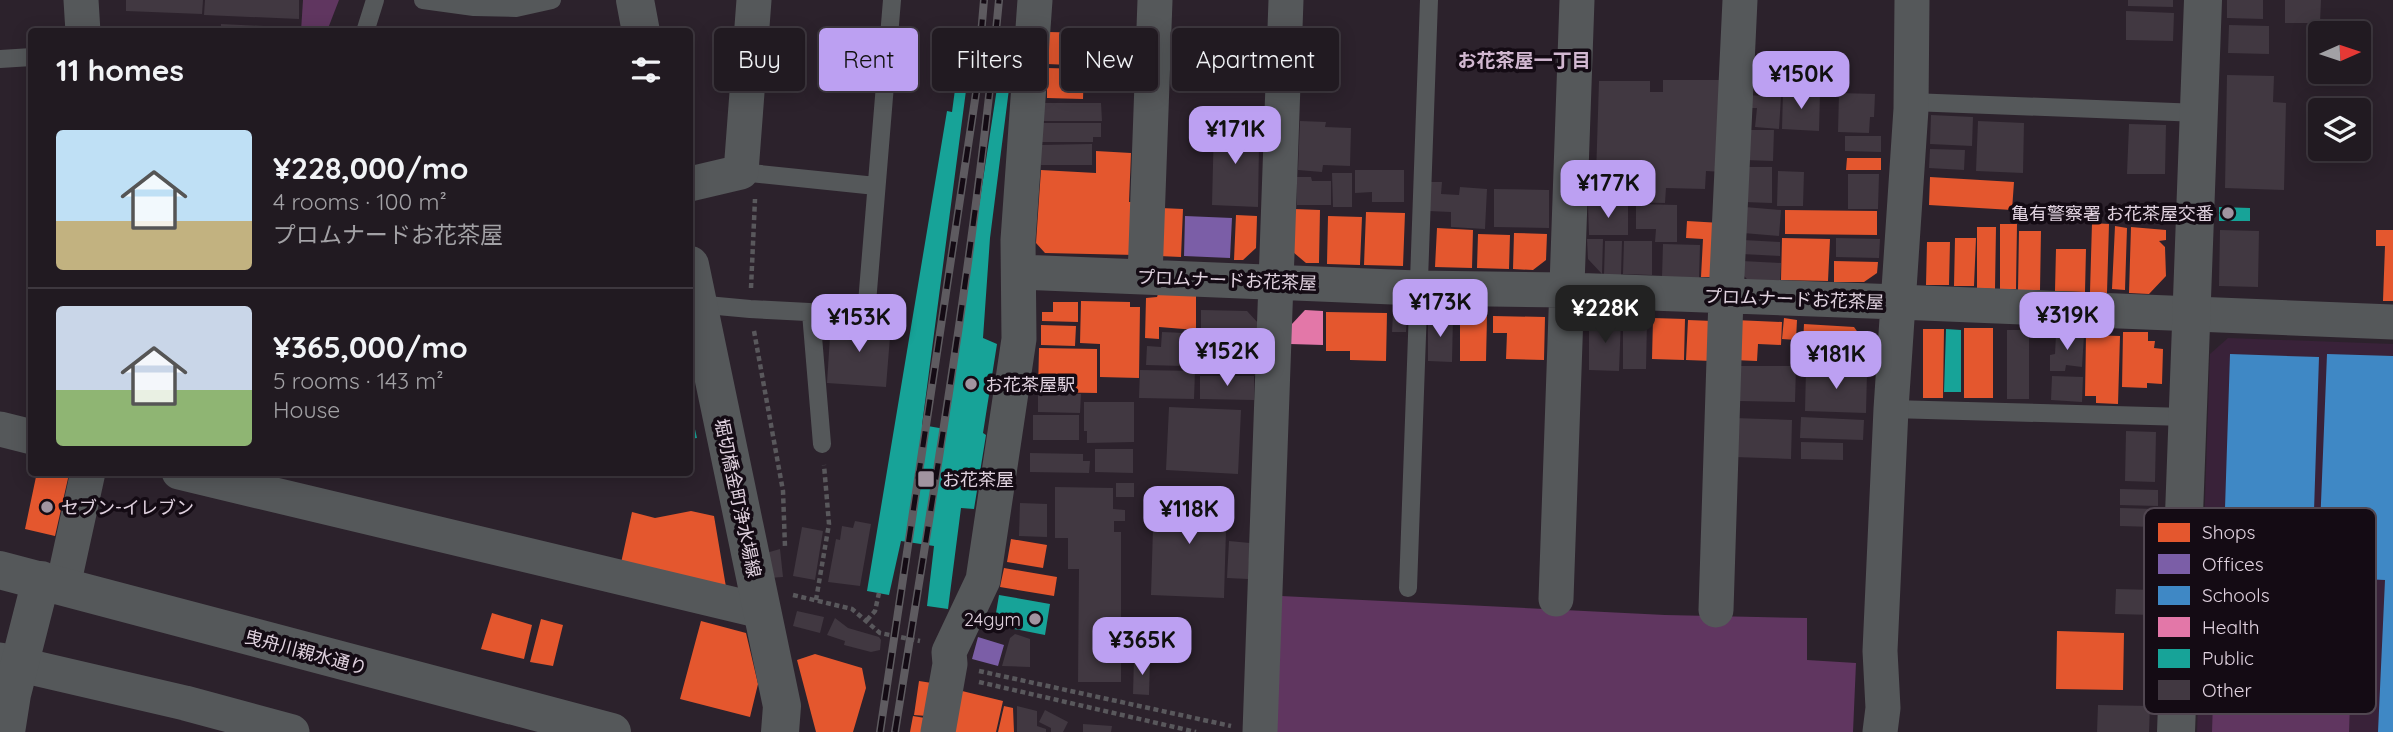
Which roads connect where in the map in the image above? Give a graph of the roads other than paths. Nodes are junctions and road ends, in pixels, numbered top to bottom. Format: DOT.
graph roads {
  1 [pos="81,0"];
  2 [pos="375,0"];
  3 [pos="423,0"];
  4 [pos="552,0"];
  5 [pos="635,0"];
  6 [pos="754,0"];
  7 [pos="892,0"];
  8 [pos="1035,0"];
  9 [pos="1155,0"];
  10 [pos="1286,0"];
  11 [pos="1429,0"];
  12 [pos="1577,0"];
  13 [pos="1740,0"];
  14 [pos="1912,0"];
  15 [pos="2203,0"];
  16 [pos="83,28"];
  17 [pos="366,28"];
  18 [pos="640,28"];
  19 [pos="28,57"];
  20 [pos="0,59"];
  21 [pos="1911,102"];
  22 [pos="2200,113"];
  23 [pos="748,172"];
  24 [pos="693,183"];
  25 [pos="876,186"];
  26 [pos="1019,272"];
  27 [pos="1145,277"];
  28 [pos="1278,281"];
  29 [pos="1418,288"];
  30 [pos="1568,290"];
  31 [pos="1726,297"];
  32 [pos="1898,302"];
  33 [pos="694,305"];
  34 [pos="811,313"];
  35 [pos="2190,313"];
  36 [pos="2393,322"];
  37 [pos="1891,409"];
  38 [pos="2186,417"];
  39 [pos="0,429"];
  40 [pos="28,436"];
  41 [pos="822,444"];
  42 [pos="87,476"];
  43 [pos="196,476"];
  44 [pos="2183,508"];
  45 [pos="0,570"];
  46 [pos="52,583"];
  47 [pos="1408,588"];
  48 [pos="1556,600"];
  49 [pos="759,603"];
  50 [pos="1716,610"];
  51 [pos="10,663"];
  52 [pos="2177,714"];
  53 [pos="1251,731"];
  54 [pos="6,732"];
  55 [pos="292,732"];
  56 [pos="612,732"];
  57 [pos="780,732"];
  58 [pos="938,732"];
  59 [pos="1880,732"];
  60 [pos="2176,732"];
  1 -- 16 [label="street"];
  2 -- 17 [label="lane"];
  3 -- 4 [label="lane"];
  5 -- 18 [label="street"];
  6 -- 23 [label="street"];
  7 -- 25 [label="lane"];
  8 -- 26 [label="street"];
  9 -- 27 [label="street"];
  10 -- 28 [label="street"];
  11 -- 29 [label="lane"];
  12 -- 30 [label="street"];
  13 -- 31 [label="street"];
  14 -- 21 [label="street"];
  15 -- 22 [label="street"];
  19 -- 20 [label="lane"];
  21 -- 22 [label="lane"];
  21 -- 32 [label="street"];
  22 -- 35 [label="street"];
  23 -- 24 [label="street"];
  23 -- 25 [label="lane"];
  25 -- 34 [label="lane"];
  26 -- 27 [label="street, プロムナードお花茶屋"];
  26 -- 58 [label="street"];
  27 -- 28 [label="street, プロムナードお花茶屋"];
  28 -- 29 [label="street, プロムナードお花茶屋"];
  28 -- 53 [label="street"];
  29 -- 30 [label="street, プロムナードお花茶屋"];
  29 -- 47 [label="lane"];
  30 -- 31 [label="street, プロムナードお花茶屋"];
  30 -- 48 [label="street"];
  31 -- 32 [label="street, プロムナードお花茶屋"];
  31 -- 50 [label="street"];
  32 -- 35 [label="street, プロムナードお花茶屋"];
  32 -- 37 [label="street"];
  33 -- 34 [label="lane"];
  33 -- 49 [label="street, 堀切橋金町浄水場線"];
  34 -- 41 [label="lane"];
  35 -- 36 [label="street, プロムナードお花茶屋"];
  35 -- 38 [label="street"];
  37 -- 38 [label="lane"];
  37 -- 59 [label="street"];
  38 -- 44 [label="street"];
  39 -- 40 [label="street"];
  42 -- 46 [label="street"];
  43 -- 49 [label="street"];
  45 -- 46 [label="street, 曳舟川親水通り"];
  46 -- 51 [label="street"];
  46 -- 56 [label="street, 曳舟川親水通り"];
  49 -- 57 [label="street, 堀切橋金町浄水場線"];
  51 -- 54 [label="street"];
  51 -- 55 [label="street"];
  52 -- 60 [label="street"];
}
